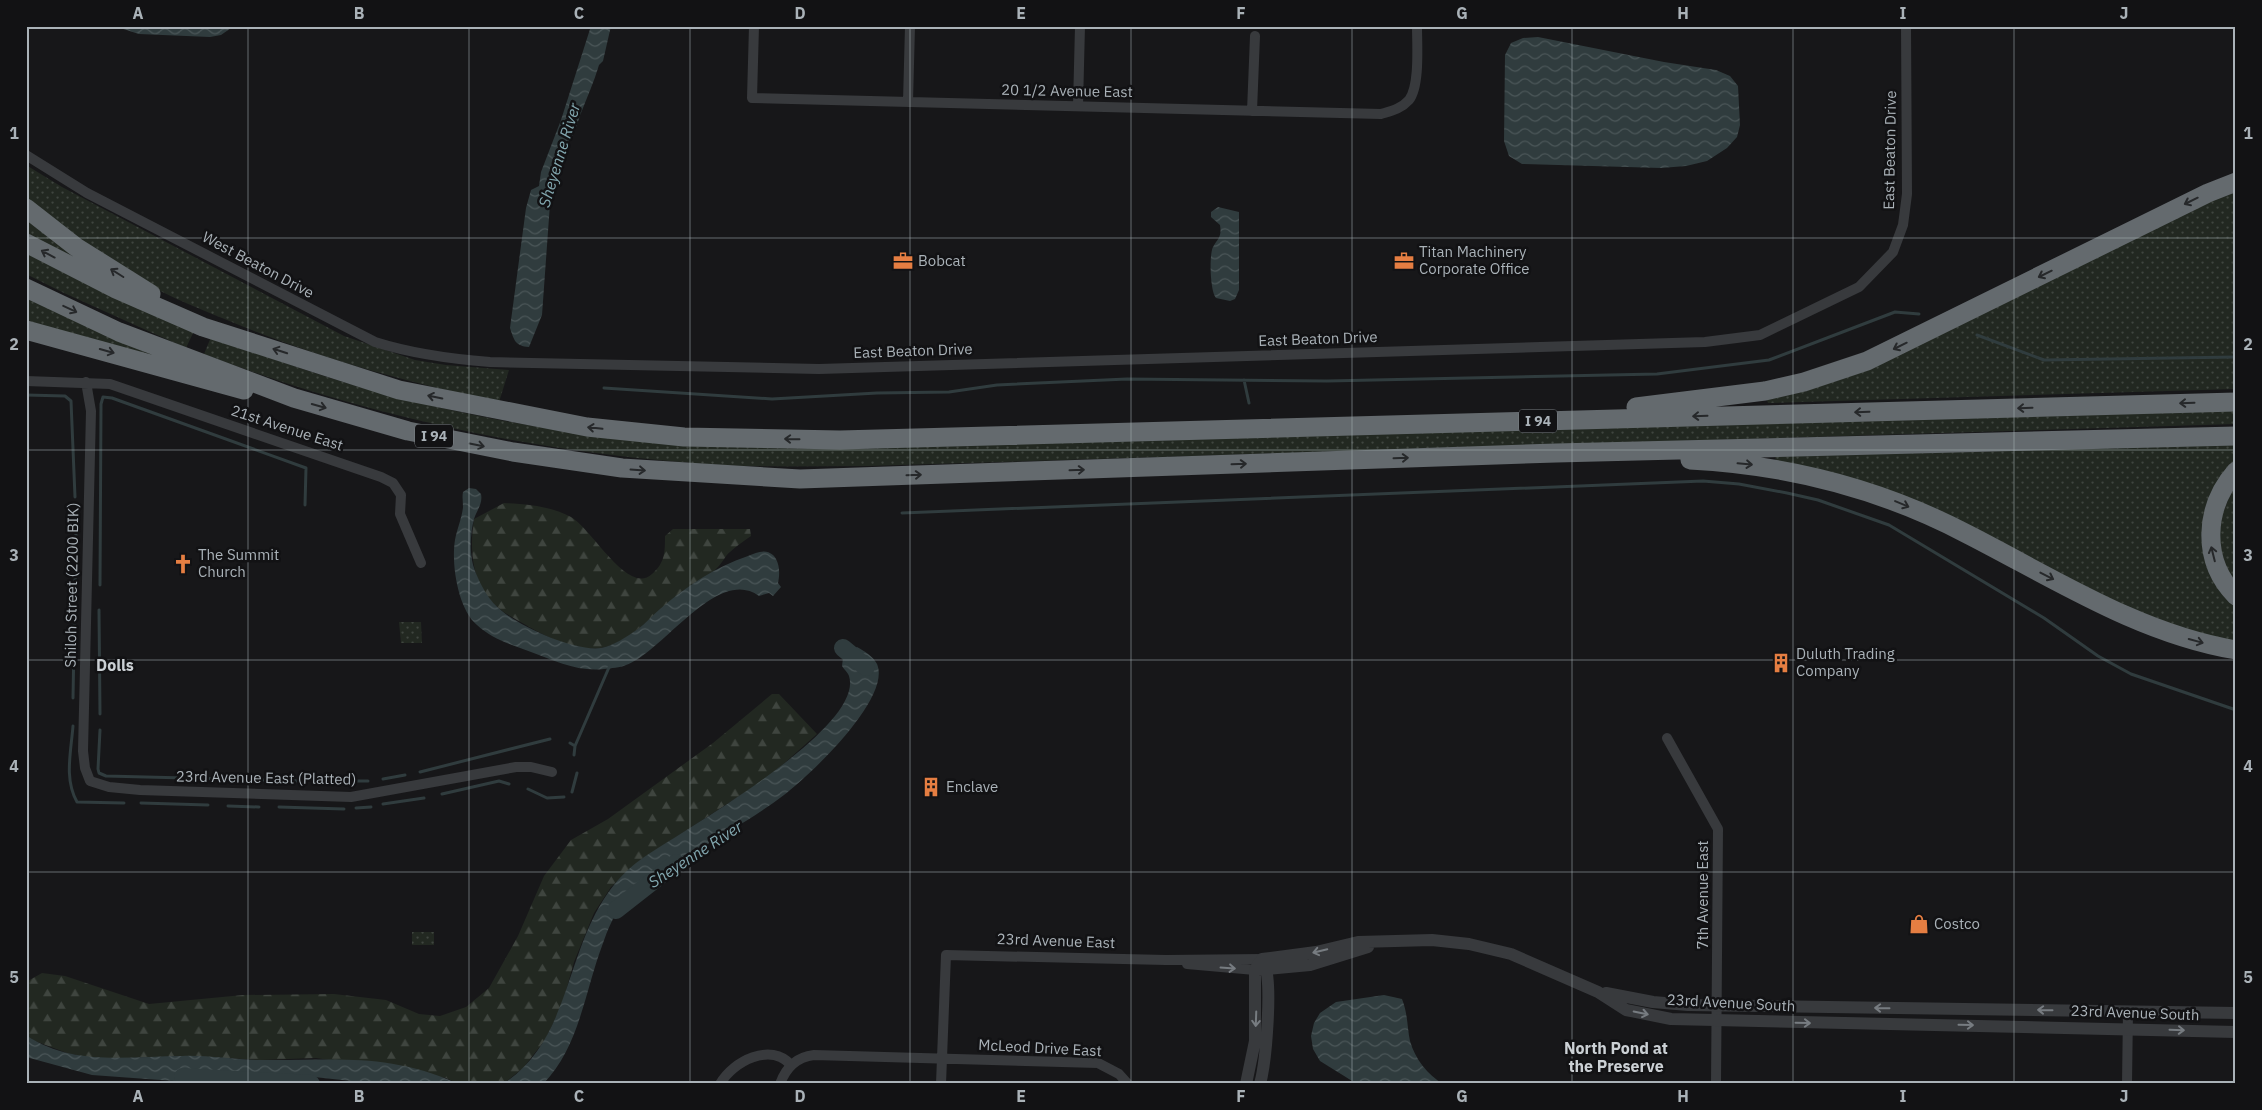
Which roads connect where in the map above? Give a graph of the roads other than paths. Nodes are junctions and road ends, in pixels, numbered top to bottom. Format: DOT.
graph roads {
  1 [pos="754,26"];
  2 [pos="910,26"];
  3 [pos="1080,26"];
  4 [pos="1418,26"];
  5 [pos="1906,26"];
  6 [pos="1254,36"];
  7 [pos="908,102"];
  8 [pos="1078,106"];
  9 [pos="1252,111"];
  10 [pos="26,156"];
  11 [pos="2236,182"];
  12 [pos="26,208"];
  13 [pos="26,243"];
  14 [pos="26,288"];
  15 [pos="203,327"];
  16 [pos="26,330"];
  17 [pos="490,362"];
  18 [pos="26,381"];
  19 [pos="86,382"];
  20 [pos="294,398"];
  21 [pos="2236,402"];
  22 [pos="1523,421"];
  23 [pos="2236,436"];
  24 [pos="1556,453"];
  25 [pos="2236,472"];
  26 [pos="421,563"];
  27 [pos="2236,596"];
  28 [pos="2236,650"];
  29 [pos="1667,738"];
  30 [pos="552,772"];
  31 [pos="97,784"];
  32 [pos="1166,960"];
  33 [pos="1265,964"];
  34 [pos="1254,970"];
  35 [pos="1598,992"];
  36 [pos="1718,1006"];
  37 [pos="2128,1012"];
  38 [pos="2236,1013"];
  39 [pos="1716,1022"];
  40 [pos="2128,1029"];
  41 [pos="2236,1032"];
  42 [pos="943,1059"];
  43 [pos="791,1065"];
  44 [pos="720,1084"];
  45 [pos="780,1084"];
  46 [pos="941,1084"];
  47 [pos="1128,1084"];
  48 [pos="1246,1084"];
  49 [pos="1260,1084"];
  50 [pos="1716,1084"];
  51 [pos="2127,1084"];
  1 -- 7 [label="street, 20 1/2 Avenue East"];
  2 -- 7 [label="street"];
  3 -- 8 [label="street"];
  4 -- 9 [label="street, 20 1/2 Avenue East"];
  5 -- 17 [label="street, East Beaton Drive"];
  6 -- 9 [label="street"];
  7 -- 8 [label="street, 20 1/2 Avenue East"];
  8 -- 9 [label="street, 20 1/2 Avenue East"];
  10 -- 17 [label="street, West Beaton Drive"];
  11 -- 22 [label="highway, one-way"];
  15 -- 12 [label="highway, one-way"];
  15 -- 13 [label="highway, I 94, one-way"];
  14 -- 20 [label="highway, I 94, one-way"];
  22 -- 15 [label="highway, I 94, one-way"];
  16 -- 20 [label="highway, one-way"];
  18 -- 19 [label="street, 21st Avenue East"];
  19 -- 26 [label="street, 21st Avenue East"];
  19 -- 31 [label="street, Shiloh Street (2200 BIK)"];
  20 -- 24 [label="highway, I 94, one-way"];
  21 -- 22 [label="highway, I 94, one-way"];
  23 -- 24 [label="highway, I 94"];
  24 -- 28 [label="highway, one-way"];
  27 -- 25 [label="highway, one-way"];
  29 -- 36 [label="street, 7th Avenue East"];
  30 -- 31 [label="street, 23rd Avenue East (Platted)"];
  32 -- 33 [label="street, 23rd Avenue East"];
  32 -- 34 [label="street, 23rd Avenue East, one-way"];
  32 -- 42 [label="street, 23rd Avenue East"];
  33 -- 34 [label="street"];
  33 -- 35 [label="street, 23rd Avenue East"];
  33 -- 49 [label="street"];
  34 -- 48 [label="street, one-way"];
  35 -- 36 [label="street, 23rd Avenue South"];
  35 -- 39 [label="street, 23rd Avenue South, one-way"];
  37 -- 36 [label="street, 23rd Avenue South, one-way"];
  36 -- 39 [label="street, 7th Avenue East"];
  37 -- 38 [label="street, 23rd Avenue South"];
  37 -- 40 [label="street"];
  39 -- 40 [label="street, 23rd Avenue South, one-way"];
  39 -- 50 [label="street, 7th Avenue East"];
  40 -- 41 [label="street, 23rd Avenue South, one-way"];
  40 -- 51 [label="street"];
  42 -- 43 [label="street, McLeod Drive East"];
  42 -- 46 [label="street"];
  42 -- 47 [label="street, McLeod Drive East"];
  43 -- 44 [label="street"];
  43 -- 45 [label="street"];
}
